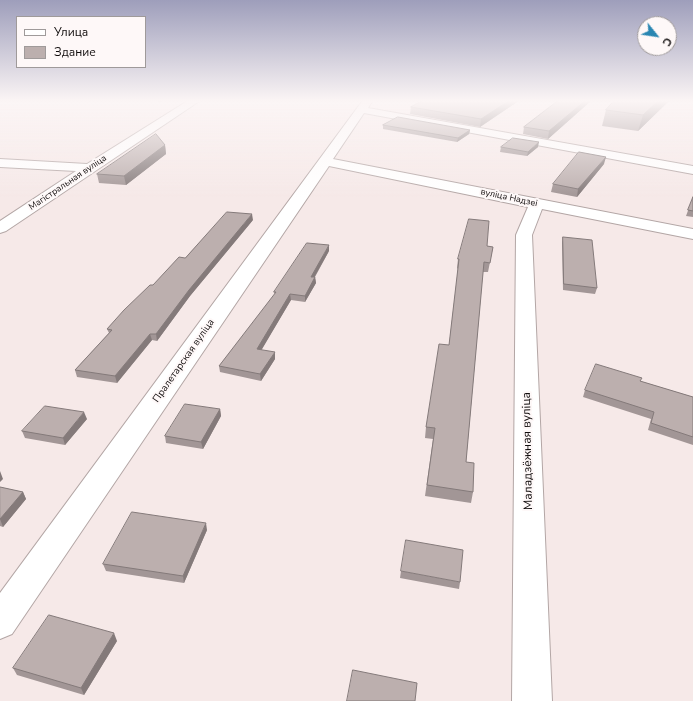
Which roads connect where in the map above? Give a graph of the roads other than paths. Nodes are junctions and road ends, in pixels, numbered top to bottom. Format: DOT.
graph roads {
  1 [pos="145,133"];
  2 [pos="344,133"];
  3 [pos="510,133"];
  4 [pos="325,161"];
  5 [pos="0,163"];
  6 [pos="90,168"];
  7 [pos="693,170"];
  8 [pos="537,204"];
  9 [pos="0,228"];
  10 [pos="693,234"];
  11 [pos="0,622"];
  12 [pos="532,701"];
  1 -- 6 [label="street, Магістральная вуліца"];
  2 -- 4 [label="street, Пралетарская вуліца"];
  3 -- 7 [label="street"];
  4 -- 8 [label="street, вуліца Надзеі"];
  4 -- 11 [label="street, Пралетарская вуліца"];
  5 -- 6 [label="street"];
  6 -- 9 [label="street, Магістральная вуліца"];
  8 -- 10 [label="street, вуліца Надзеі"];
  8 -- 12 [label="street, Маладзёжная вуліца"];
}
